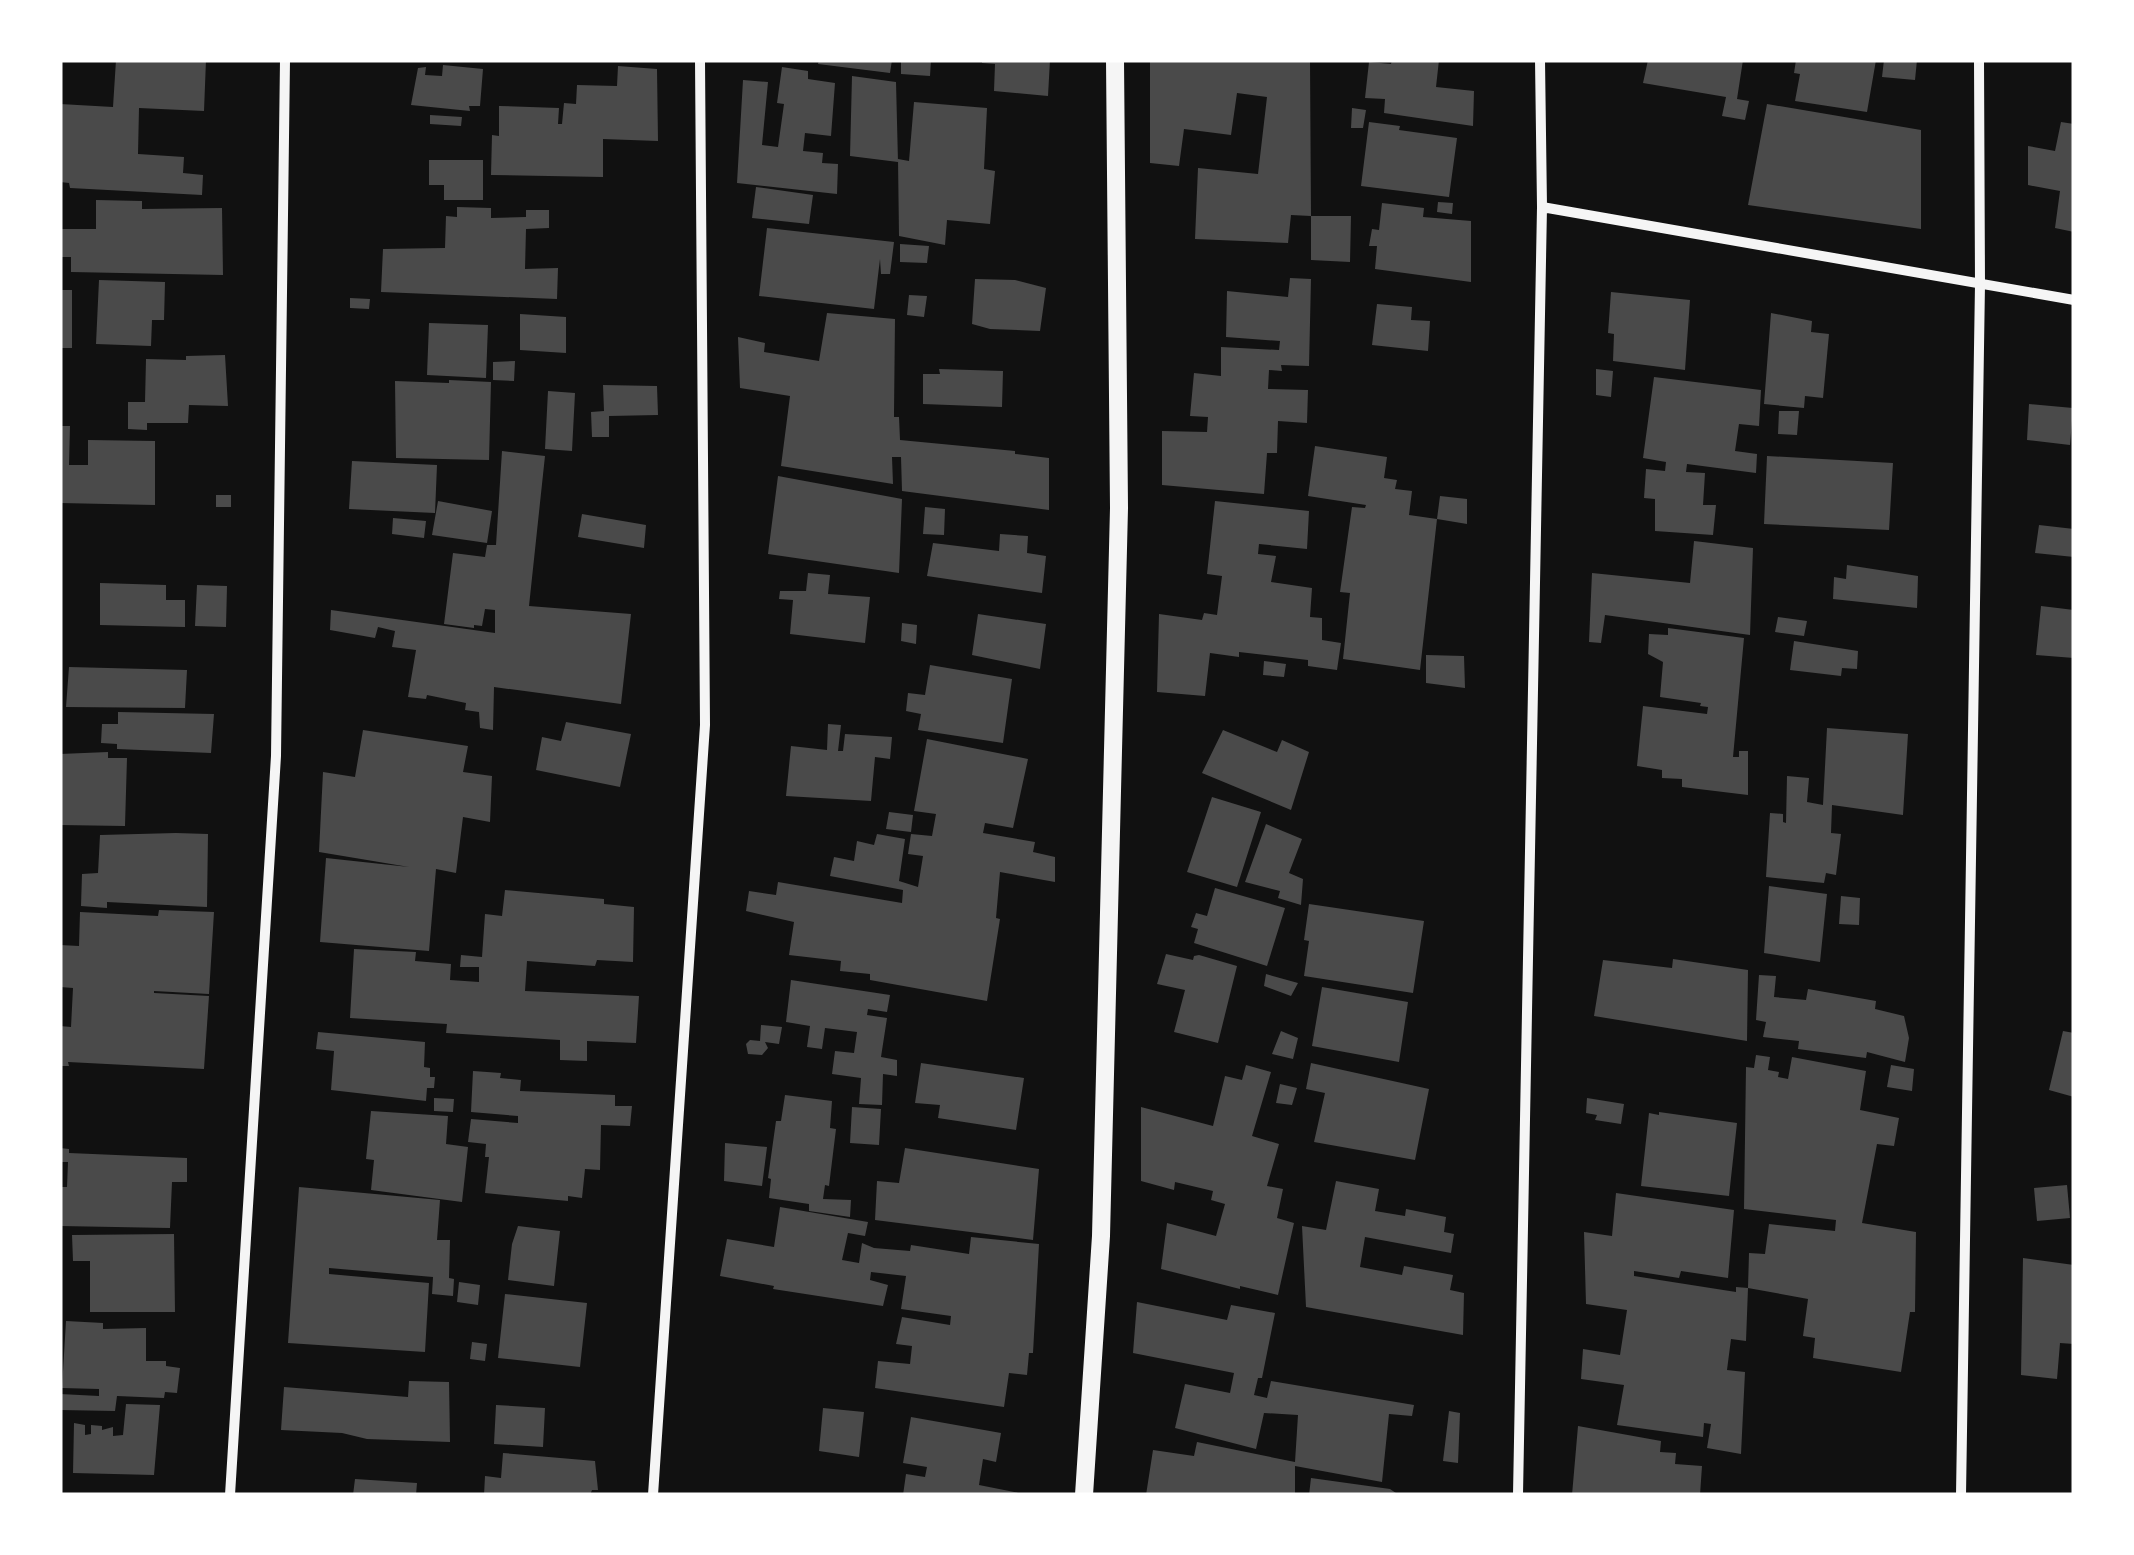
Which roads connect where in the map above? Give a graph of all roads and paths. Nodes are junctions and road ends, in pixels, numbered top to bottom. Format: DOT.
graph roads {
  1 [pos="284,60"];
  2 [pos="700,60"];
  3 [pos="1115,60"];
  4 [pos="1540,60"];
  5 [pos="1979,60"];
  6 [pos="1542,207"];
  7 [pos="1980,284"];
  8 [pos="2074,300"];
  9 [pos="230,1495"];
  10 [pos="654,1495"];
  11 [pos="1084,1495"];
  12 [pos="1518,1495"];
  13 [pos="1961,1495"];
  1 -- 9 [label="street"];
  2 -- 10 [label="street"];
  3 -- 11 [label="street"];
  4 -- 6 [label="street"];
  5 -- 7 [label="street"];
  6 -- 7 [label="street"];
  6 -- 12 [label="street"];
  7 -- 8 [label="street"];
  7 -- 13 [label="street"];
}
